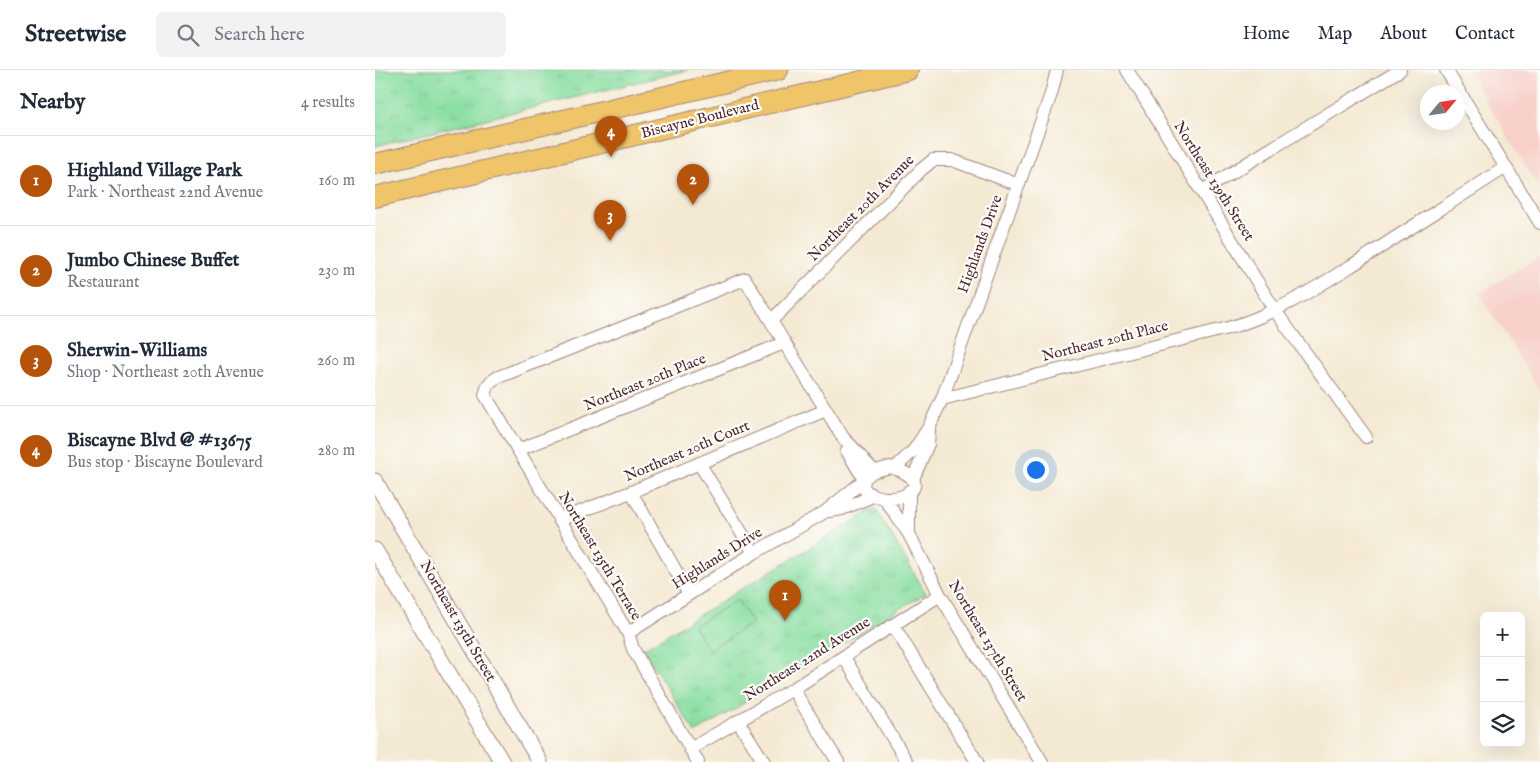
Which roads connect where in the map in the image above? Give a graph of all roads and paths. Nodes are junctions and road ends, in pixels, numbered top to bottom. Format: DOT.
graph roads {
  1 [pos="908,70"];
  2 [pos="1057,70"];
  3 [pos="1127,70"];
  4 [pos="1400,70"];
  5 [pos="1446,70"];
  6 [pos="768,72"];
  7 [pos="766,103"];
  8 [pos="489,138"];
  9 [pos="375,164"];
  10 [pos="1506,167"];
  11 [pos="497,168"];
  12 [pos="1019,185"];
  13 [pos="1202,191"];
  14 [pos="375,197"];
  15 [pos="1540,224"];
  16 [pos="1274,309"];
  17 [pos="771,322"];
  18 [pos="785,343"];
  19 [pos="941,398"];
  20 [pos="826,410"];
  21 [pos="929,427"];
  22 [pos="1366,437"];
  23 [pos="518,450"];
  24 [pos="699,463"];
  25 [pos="895,468"];
  26 [pos="867,478"];
  27 [pos="375,480"];
  28 [pos="911,485"];
  29 [pos="631,492"];
  30 [pos="879,497"];
  31 [pos="825,512"];
  32 [pos="559,520"];
  33 [pos="909,534"];
  34 [pos="375,550"];
  35 [pos="754,553"];
  36 [pos="689,594"];
  37 [pos="940,595"];
  38 [pos="893,625"];
  39 [pos="627,633"];
  40 [pos="844,656"];
  41 [pos="793,689"];
  42 [pos="738,720"];
  43 [pos="690,749"];
  44 [pos="502,762"];
  45 [pos="540,762"];
  46 [pos="698,762"];
  47 [pos="764,762"];
  48 [pos="838,762"];
  49 [pos="907,762"];
  50 [pos="977,762"];
  51 [pos="1042,762"];
  1 -- 7 [label="main road, Biscayne Boulevard"];
  2 -- 12 [label="street, Highlands Drive"];
  3 -- 13 [label="street, Northeast 139th Street"];
  4 -- 13 [label="street"];
  5 -- 10 [label="street"];
  6 -- 7 [label="main road"];
  6 -- 8 [label="main road, Biscayne Boulevard"];
  7 -- 11 [label="main road, Biscayne Boulevard"];
  8 -- 9 [label="main road, Biscayne Boulevard"];
  8 -- 11 [label="main road"];
  10 -- 15 [label="street"];
  10 -- 16 [label="street"];
  11 -- 14 [label="main road, Biscayne Boulevard"];
  12 -- 17 [label="street, Northeast 20th Avenue"];
  12 -- 19 [label="street, Highlands Drive"];
  13 -- 16 [label="street, Northeast 139th Street"];
  16 -- 19 [label="street, Northeast 20th Place"];
  16 -- 22 [label="street, Northeast 139th Street"];
  17 -- 18 [label="street"];
  17 -- 23 [label="street, Northeast 135th Terrace"];
  18 -- 20 [label="street"];
  18 -- 23 [label="street, Northeast 20th Place"];
  19 -- 21 [label="street, Highlands Drive"];
  20 -- 24 [label="street, Northeast 20th Court"];
  20 -- 26 [label="street"];
  21 -- 25 [label="street, Highlands Drive"];
  21 -- 28 [label="street, Highlands Drive"];
  23 -- 32 [label="street, Northeast 135th Terrace"];
  24 -- 29 [label="street, Northeast 20th Court"];
  24 -- 35 [label="street"];
  25 -- 26 [label="street"];
  25 -- 28 [label="street"];
  26 -- 30 [label="street, Northeast 137th Street"];
  26 -- 31 [label="street, Highlands Drive"];
  27 -- 45 [label="street, Northeast 135th Street"];
  28 -- 30 [label="street, Highlands Drive"];
  28 -- 33 [label="street, Northeast 137th Street"];
  29 -- 32 [label="street, Northeast 20th Court"];
  29 -- 36 [label="street"];
  30 -- 31 [label="street, Highlands Drive"];
  30 -- 33 [label="street, Northeast 137th Street"];
  31 -- 35 [label="street, Highlands Drive"];
  32 -- 39 [label="street, Northeast 135th Terrace"];
  33 -- 37 [label="street, Northeast 137th Street"];
  34 -- 44 [label="street"];
  35 -- 36 [label="street, Highlands Drive"];
  36 -- 39 [label="street, Highlands Drive"];
  37 -- 38 [label="street, Northeast 22nd Avenue"];
  37 -- 51 [label="street, Northeast 137th Street"];
  38 -- 40 [label="street, Northeast 22nd Avenue"];
  38 -- 50 [label="street"];
  39 -- 43 [label="street, Northeast 135th Terrace"];
  40 -- 41 [label="street, Northeast 22nd Avenue"];
  40 -- 49 [label="street"];
  41 -- 42 [label="street, Northeast 22nd Avenue"];
  41 -- 48 [label="street"];
  42 -- 43 [label="street, Northeast 22nd Avenue"];
  42 -- 47 [label="street"];
  43 -- 46 [label="street, Northeast 135th Terrace"];
}
